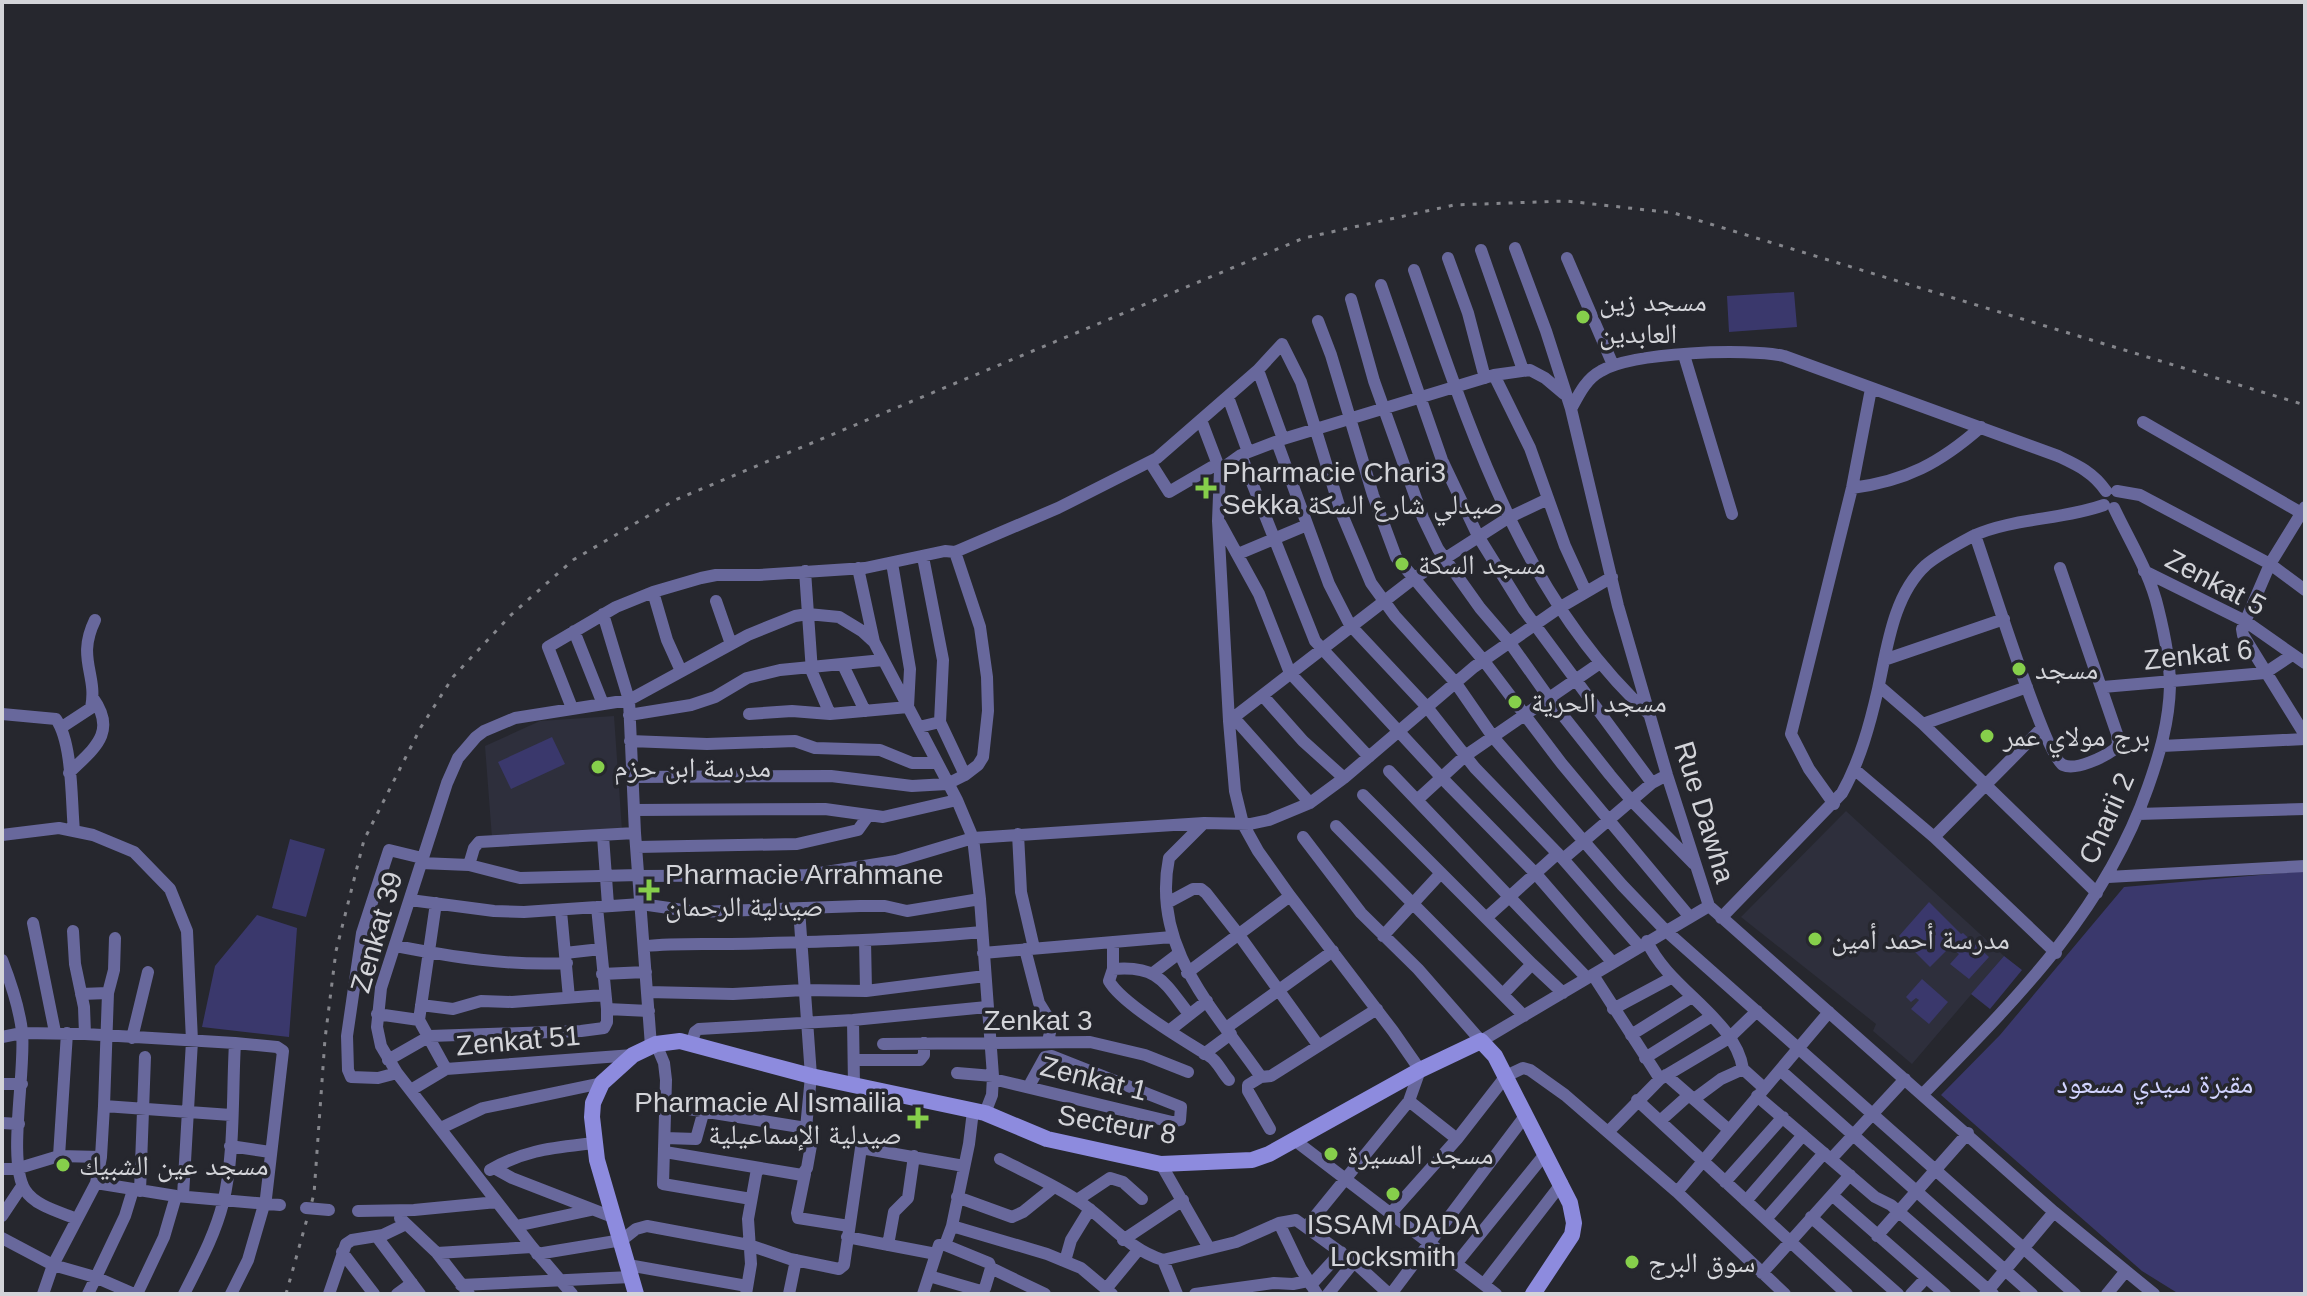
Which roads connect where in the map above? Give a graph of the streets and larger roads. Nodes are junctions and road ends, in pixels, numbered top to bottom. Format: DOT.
graph roads {
  1 [pos="1515,248"];
  2 [pos="1481,250"];
  3 [pos="1448,258"];
  4 [pos="1567,258"];
  5 [pos="1414,270"];
  6 [pos="1381,285"];
  7 [pos="1351,299"];
  8 [pos="1318,321"];
  9 [pos="1684,355"];
  10 [pos="1613,365"];
  11 [pos="1258,370"];
  12 [pos="1523,370"];
  13 [pos="1489,377"];
  14 [pos="1455,387"];
  15 [pos="1871,389"];
  16 [pos="1564,394"];
  17 [pos="1228,397"];
  18 [pos="1419,397"];
  19 [pos="1384,407"];
  20 [pos="1571,409"];
  21 [pos="1350,418"];
  22 [pos="1201,420"];
  23 [pos="2143,422"];
  24 [pos="1981,427"];
  25 [pos="1315,430"];
  26 [pos="1280,441"];
  27 [pos="1244,453"];
  28 [pos="1150,462"];
  29 [pos="1219,467"];
  30 [pos="1852,488"];
  31 [pos="2111,491"];
  32 [pos="1548,499"];
  33 [pos="2109,506"];
  34 [pos="2304,512"];
  35 [pos="1732,514"];
  36 [pos="1508,518"];
  37 [pos="1218,521"];
  38 [pos="1307,525"];
  39 [pos="1975,535"];
  40 [pos="1478,536"];
  41 [pos="1275,539"];
  42 [pos="955,552"];
  43 [pos="1238,554"];
  44 [pos="923,557"];
  45 [pos="1444,558"];
  46 [pos="892,563"];
  47 [pos="2270,564"];
  48 [pos="858,568"];
  49 [pos="2060,568"];
  50 [pos="805,571"];
  51 [pos="2144,571"];
  52 [pos="1612,577"];
  53 [pos="1413,579"];
  54 [pos="2305,590"];
  55 [pos="653,592"];
  56 [pos="1586,592"];
  57 [pos="1384,600"];
  58 [pos="716,601"];
  59 [pos="1559,608"];
  60 [pos="603,614"];
  61 [pos="808,614"];
  62 [pos="2004,619"];
  63 [pos="95,620"];
  64 [pos="2245,621"];
  65 [pos="1350,625"];
  66 [pos="1535,625"];
  67 [pos="574,631"];
  68 [pos="874,642"];
  69 [pos="1510,643"];
  70 [pos="731,644"];
  71 [pos="1320,648"];
  72 [pos="2292,655"];
  73 [pos="883,660"];
  74 [pos="1884,660"];
  75 [pos="1484,661"];
  76 [pos="1600,663"];
  77 [pos="2305,663"];
  78 [pos="843,665"];
  79 [pos="811,668"];
  80 [pos="681,671"];
  81 [pos="1290,673"];
  82 [pos="2265,673"];
  83 [pos="1576,680"];
  84 [pos="1455,682"];
  85 [pos="2170,683"];
  86 [pos="1879,686"];
  87 [pos="2027,687"];
  88 [pos="2103,687"];
  89 [pos="1263,696"];
  90 [pos="93,698"];
  91 [pos="1549,698"];
  92 [pos="629,700"];
  93 [pos="603,704"];
  94 [pos="1426,706"];
  95 [pos="908,707"];
  96 [pos="572,708"];
  97 [pos="865,711"];
  98 [pos="2,714"];
  99 [pos="749,714"];
  100 [pos="830,714"];
  101 [pos="629,715"];
  102 [pos="1650,715"];
  103 [pos="1524,716"];
  104 [pos="1232,720"];
  105 [pos="940,722"];
  106 [pos="1923,724"];
  107 [pos="62,727"];
  108 [pos="919,727"];
  109 [pos="2042,728"];
  110 [pos="1399,732"];
  111 [pos="1493,737"];
  112 [pos="2305,737"];
  113 [pos="630,741"];
  114 [pos="2162,746"];
  115 [pos="1465,756"];
  116 [pos="1369,757"];
  117 [pos="936,763"];
  118 [pos="1854,769"];
  119 [pos="1389,771"];
  120 [pos="69,773"];
  121 [pos="965,775"];
  122 [pos="1667,775"];
  123 [pos="1440,776"];
  124 [pos="632,777"];
  125 [pos="1344,778"];
  126 [pos="1652,783"];
  127 [pos="947,784"];
  128 [pos="1987,785"];
  129 [pos="1363,795"];
  130 [pos="957,800"];
  131 [pos="1417,800"];
  132 [pos="1631,800"];
  133 [pos="1310,803"];
  134 [pos="1834,804"];
  135 [pos="2305,809"];
  136 [pos="634,810"];
  137 [pos="2138,814"];
  138 [pos="868,816"];
  139 [pos="1607,819"];
  140 [pos="1204,823"];
  141 [pos="1243,824"];
  142 [pos="1336,826"];
  143 [pos="74,831"];
  144 [pos="635,833"];
  145 [pos="1018,834"];
  146 [pos="2,835"];
  147 [pos="603,836"];
  148 [pos="1303,837"];
  149 [pos="1934,837"];
  150 [pos="973,838"];
  151 [pos="1584,840"];
  152 [pos="637,847"];
  153 [pos="1560,856"];
  154 [pos="422,861"];
  155 [pos="469,865"];
  156 [pos="1696,866"];
  157 [pos="2305,866"];
  158 [pos="1441,873"];
  159 [pos="607,874"];
  160 [pos="1536,874"];
  161 [pos="640,876"];
  162 [pos="2108,877"];
  163 [pos="2097,893"];
  164 [pos="1290,896"];
  165 [pos="1511,896"];
  166 [pos="980,899"];
  167 [pos="410,900"];
  168 [pos="436,903"];
  169 [pos="1167,903"];
  170 [pos="1413,903"];
  171 [pos="641,904"];
  172 [pos="602,906"];
  173 [pos="1709,906"];
  174 [pos="799,909"];
  175 [pos="561,911"];
  176 [pos="1689,916"];
  177 [pos="1486,918"];
  178 [pos="1721,918"];
  179 [pos="33,923"];
  180 [pos="1665,930"];
  181 [pos="73,931"];
  182 [pos="982,932"];
  183 [pos="1239,935"];
  184 [pos="1383,936"];
  185 [pos="1172,937"];
  186 [pos="115,938"];
  187 [pos="865,940"];
  188 [pos="800,941"];
  189 [pos="1113,943"];
  190 [pos="1643,944"];
  191 [pos="396,946"];
  192 [pos="645,946"];
  193 [pos="1029,948"];
  194 [pos="601,949"];
  195 [pos="1333,951"];
  196 [pos="429,953"];
  197 [pos="983,953"];
  198 [pos="2056,953"];
  199 [pos="1178,954"];
  200 [pos="566,958"];
  201 [pos="2,960"];
  202 [pos="1613,963"];
  203 [pos="1532,964"];
  204 [pos="1113,969"];
  205 [pos="148,972"];
  206 [pos="646,972"];
  207 [pos="1153,973"];
  208 [pos="1187,973"];
  209 [pos="602,974"];
  210 [pos="985,976"];
  211 [pos="1590,976"];
  212 [pos="1671,978"];
  213 [pos="804,990"];
  214 [pos="1278,990"];
  215 [pos="866,991"];
  216 [pos="648,992"];
  217 [pos="108,993"];
  218 [pos="1563,993"];
  219 [pos="81,994"];
  220 [pos="1503,994"];
  221 [pos="604,995"];
  222 [pos="1692,997"];
  223 [pos="569,998"];
  224 [pos="1207,1001"];
  225 [pos="421,1005"];
  226 [pos="987,1007"];
  227 [pos="607,1009"];
  228 [pos="1377,1009"];
  229 [pos="1613,1009"];
  230 [pos="649,1011"];
  231 [pos="1757,1011"];
  232 [pos="1829,1012"];
  233 [pos="377,1014"];
  234 [pos="1189,1014"];
  235 [pos="1524,1016"];
  236 [pos="1712,1016"];
  237 [pos="882,1018"];
  238 [pos="419,1020"];
  239 [pos="853,1020"];
  240 [pos="808,1023"];
  241 [pos="1170,1030"];
  242 [pos="581,1031"];
  243 [pos="1228,1031"];
  244 [pos="22,1033"];
  245 [pos="61,1033"];
  246 [pos="85,1034"];
  247 [pos="108,1035"];
  248 [pos="1631,1035"];
  249 [pos="430,1036"];
  250 [pos="2,1037"];
  251 [pos="132,1038"];
  252 [pos="1729,1038"];
  253 [pos="192,1041"];
  254 [pos="1048,1041"];
  255 [pos="1481,1041"];
  256 [pos="235,1043"];
  257 [pos="924,1043"];
  258 [pos="883,1044"];
  259 [pos="990,1044"];
  260 [pos="653,1045"];
  261 [pos="691,1045"];
  262 [pos="1318,1045"];
  263 [pos="1799,1048"];
  264 [pos="1204,1054"];
  265 [pos="633,1055"];
  266 [pos="145,1057"];
  267 [pos="584,1057"];
  268 [pos="1645,1058"];
  269 [pos="388,1060"];
  270 [pos="855,1060"];
  271 [pos="883,1060"];
  272 [pos="446,1069"];
  273 [pos="1743,1069"];
  274 [pos="1420,1070"];
  275 [pos="1780,1070"];
  276 [pos="1188,1072"];
  277 [pos="397,1073"];
  278 [pos="957,1073"];
  279 [pos="811,1076"];
  280 [pos="1506,1076"];
  281 [pos="993,1077"];
  282 [pos="1261,1077"];
  283 [pos="1663,1077"];
  284 [pos="1905,1079"];
  285 [pos="1229,1080"];
  286 [pos="602,1083"];
  287 [pos="2,1084"];
  288 [pos="22,1084"];
  289 [pos="854,1086"];
  290 [pos="1029,1086"];
  291 [pos="411,1090"];
  292 [pos="1760,1092"];
  293 [pos="1923,1094"];
  294 [pos="1692,1097"];
  295 [pos="1637,1100"];
  296 [pos="1409,1101"];
  297 [pos="664,1105"];
  298 [pos="104,1106"];
  299 [pos="145,1110"];
  300 [pos="704,1110"];
  301 [pos="979,1112"];
  302 [pos="188,1113"];
  303 [pos="1873,1114"];
  304 [pos="231,1115"];
  305 [pos="1525,1116"];
  306 [pos="1783,1117"];
  307 [pos="1660,1121"];
  308 [pos="2,1123"];
  309 [pos="19,1124"];
  310 [pos="441,1128"];
  311 [pos="806,1128"];
  312 [pos="1270,1129"];
  313 [pos="1729,1130"];
  314 [pos="1608,1132"];
  315 [pos="1968,1133"];
  316 [pos="1854,1134"];
  317 [pos="1803,1135"];
  318 [pos="1293,1139"];
  319 [pos="1457,1139"];
  320 [pos="594,1143"];
  321 [pos="665,1145"];
  322 [pos="230,1146"];
  323 [pos="270,1152"];
  324 [pos="1545,1154"];
  325 [pos="59,1156"];
  326 [pos="914,1156"];
  327 [pos="1828,1156"];
  328 [pos="101,1157"];
  329 [pos="1000,1159"];
  330 [pos="1703,1162"];
  331 [pos="1161,1164"];
  332 [pos="964,1166"];
  333 [pos="494,1168"];
  334 [pos="2,1169"];
  335 [pos="16,1169"];
  336 [pos="757,1169"];
  337 [pos="1937,1170"];
  338 [pos="805,1174"];
  339 [pos="1850,1175"];
  340 [pos="478,1177"];
  341 [pos="1344,1178"];
  342 [pos="1725,1182"];
  343 [pos="96,1183"];
  344 [pos="1562,1183"];
  345 [pos="22,1186"];
  346 [pos="1054,1187"];
  347 [pos="137,1190"];
  348 [pos="1918,1191"];
  349 [pos="1677,1192"];
  350 [pos="1832,1195"];
  351 [pos="180,1196"];
  352 [pos="957,1197"];
  353 [pos="751,1199"];
  354 [pos="1142,1199"];
  355 [pos="1077,1200"];
  356 [pos="1183,1200"];
  357 [pos="224,1201"];
  358 [pos="1746,1201"];
  359 [pos="497,1202"];
  360 [pos="265,1205"];
  361 [pos="280,1205"];
  362 [pos="306,1208"];
  363 [pos="1090,1209"];
  364 [pos="329,1210"];
  365 [pos="591,1210"];
  366 [pos="358,1211"];
  367 [pos="392,1211"];
  368 [pos="1899,1212"];
  369 [pos="2054,1212"];
  370 [pos="1391,1213"];
  371 [pos="2,1216"];
  372 [pos="1811,1217"];
  373 [pos="615,1218"];
  374 [pos="77,1219"];
  375 [pos="1766,1219"];
  376 [pos="1279,1223"];
  377 [pos="406,1224"];
  378 [pos="516,1226"];
  379 [pos="952,1226"];
  380 [pos="1307,1226"];
  381 [pos="848,1232"];
  382 [pos="1877,1236"];
  383 [pos="377,1237"];
  384 [pos="2,1238"];
  385 [pos="622,1240"];
  386 [pos="1123,1240"];
  387 [pos="1790,1241"];
  388 [pos="1429,1243"];
  389 [pos="749,1245"];
  390 [pos="888,1245"];
  391 [pos="1209,1248"];
  392 [pos="2024,1248"];
  393 [pos="1139,1249"];
  394 [pos="940,1250"];
  395 [pos="535,1251"];
  396 [pos="342,1252"];
  397 [pos="1341,1252"];
  398 [pos="437,1253"];
  399 [pos="796,1260"];
  400 [pos="1163,1260"];
  401 [pos="1065,1261"];
  402 [pos="1354,1262"];
  403 [pos="1456,1264"];
  404 [pos="53,1265"];
  405 [pos="991,1268"];
  406 [pos="2007,1270"];
  407 [pos="630,1271"];
  408 [pos="2125,1272"];
  409 [pos="1762,1273"];
  410 [pos="929,1276"];
  411 [pos="95,1277"];
  412 [pos="1926,1278"];
  413 [pos="559,1281"];
  414 [pos="1312,1287"];
  415 [pos="416,1288"];
  416 [pos="465,1289"];
  417 [pos="746,1290"];
  418 [pos="1488,1290"];
  419 [pos="1109,1292"];
  420 [pos="1211,1293"];
  421 [pos="1989,1293"];
  422 [pos="43,1294"];
  423 [pos="88,1294"];
  424 [pos="136,1294"];
  425 [pos="184,1294"];
  426 [pos="231,1294"];
  427 [pos="329,1294"];
  428 [pos="374,1294"];
  429 [pos="397,1294"];
  430 [pos="449,1294"];
  431 [pos="572,1294"];
  432 [pos="636,1294"];
  433 [pos="789,1294"];
  434 [pos="923,1294"];
  435 [pos="1045,1294"];
  436 [pos="1177,1294"];
  437 [pos="1195,1294"];
  438 [pos="1328,1294"];
  439 [pos="1390,1294"];
  440 [pos="1533,1294"];
  441 [pos="1785,1294"];
  442 [pos="1847,1294"];
  443 [pos="1898,1294"];
  444 [pos="1911,1294"];
  445 [pos="1945,1294"];
  446 [pos="2032,1294"];
  447 [pos="2075,1294"];
  448 [pos="2107,1294"];
  449 [pos="2154,1294"];
  1 -- 16 [label="street, Rue Dawha"];
  2 -- 12 [label="street"];
  3 -- 13 [label="street"];
  4 -- 10 [label="street"];
  5 -- 14 [label="street"];
  6 -- 18 [label="street"];
  7 -- 19 [label="street"];
  8 -- 21 [label="street"];
  9 -- 10 [label="street"];
  9 -- 15 [label="street"];
  9 -- 35 [label="street"];
  10 -- 20 [label="street"];
  11 -- 17 [label="street"];
  11 -- 25 [label="street"];
  11 -- 26 [label="street"];
  12 -- 13 [label="street"];
  12 -- 16 [label="street"];
  13 -- 14 [label="street"];
  13 -- 32 [label="street"];
  14 -- 18 [label="street"];
  14 -- 36 [label="street"];
  15 -- 24 [label="street"];
  15 -- 30 [label="street"];
  16 -- 20 [label="street, Rue Dawha"];
  17 -- 22 [label="street"];
  17 -- 27 [label="street"];
  18 -- 19 [label="street"];
  18 -- 40 [label="street"];
  19 -- 21 [label="street"];
  19 -- 45 [label="street"];
  20 -- 52 [label="street, Rue Dawha"];
  21 -- 25 [label="street"];
  21 -- 53 [label="street"];
  22 -- 28 [label="street"];
  22 -- 29 [label="street"];
  23 -- 34 [label="street"];
  24 -- 30 [label="street"];
  24 -- 31 [label="street"];
  25 -- 26 [label="street"];
  25 -- 57 [label="street"];
  26 -- 27 [label="street"];
  26 -- 38 [label="street"];
  27 -- 29 [label="street"];
  27 -- 41 [label="street"];
  28 -- 29 [label="street"];
  28 -- 42 [label="street"];
  29 -- 37 [label="street"];
  30 -- 134 [label="street"];
  31 -- 33 [label="street"];
  31 -- 47 [label="street"];
  32 -- 36 [label="street"];
  32 -- 56 [label="street"];
  33 -- 39 [label="street"];
  33 -- 51 [label="street, Charii 2"];
  34 -- 47 [label="street"];
  36 -- 40 [label="street"];
  36 -- 59 [label="street"];
  37 -- 43 [label="street"];
  37 -- 104 [label="street"];
  38 -- 41 [label="street"];
  38 -- 65 [label="street"];
  39 -- 62 [label="street"];
  39 -- 74 [label="street"];
  40 -- 45 [label="street"];
  40 -- 66 [label="street"];
  41 -- 43 [label="street"];
  41 -- 71 [label="street"];
  42 -- 44 [label="street"];
  42 -- 121 [label="street"];
  43 -- 81 [label="street"];
  44 -- 46 [label="street"];
  44 -- 105 [label="street"];
  45 -- 53 [label="street"];
  45 -- 69 [label="street"];
  46 -- 48 [label="street"];
  46 -- 95 [label="street"];
  47 -- 54 [label="street"];
  47 -- 64 [label="street"];
  48 -- 50 [label="street"];
  48 -- 68 [label="street"];
  49 -- 88 [label="street"];
  50 -- 55 [label="street"];
  50 -- 61 [label="street"];
  51 -- 64 [label="street, Zenkat 5"];
  51 -- 85 [label="street, Charii 2"];
  52 -- 56 [label="street"];
  52 -- 102 [label="street, Rue Dawha"];
  53 -- 57 [label="street"];
  53 -- 75 [label="street"];
  55 -- 60 [label="street"];
  55 -- 80 [label="street"];
  56 -- 59 [label="street"];
  57 -- 65 [label="street"];
  57 -- 84 [label="street"];
  58 -- 70 [label="street"];
  59 -- 66 [label="street"];
  59 -- 76 [label="street"];
  60 -- 67 [label="street"];
  60 -- 92 [label="street"];
  61 -- 68 [label="street"];
  61 -- 70 [label="street"];
  61 -- 79 [label="street"];
  62 -- 74 [label="street"];
  62 -- 87 [label="street"];
  63 -- 90 [label="street"];
  64 -- 72 [label="street, Zenkat 5"];
  64 -- 82 [label="street"];
  65 -- 71 [label="street"];
  65 -- 94 [label="street"];
  66 -- 69 [label="street"];
  66 -- 83 [label="street"];
  67 -- 93 [label="street"];
  67 -- 96 [label="street"];
  68 -- 73 [label="street"];
  69 -- 75 [label="street"];
  69 -- 91 [label="street"];
  70 -- 80 [label="street"];
  71 -- 81 [label="street"];
  71 -- 110 [label="street"];
  72 -- 77 [label="street, Zenkat 5"];
  72 -- 82 [label="street, Zenkat 6"];
  73 -- 78 [label="street"];
  73 -- 95 [label="street"];
  74 -- 86 [label="street"];
  75 -- 84 [label="street"];
  75 -- 103 [label="street"];
  76 -- 83 [label="street"];
  76 -- 102 [label="street"];
  78 -- 79 [label="street"];
  78 -- 97 [label="street"];
  79 -- 100 [label="street"];
  79 -- 101 [label="street"];
  80 -- 92 [label="street"];
  81 -- 89 [label="street"];
  81 -- 116 [label="street"];
  82 -- 85 [label="street, Zenkat 6"];
  82 -- 112 [label="street"];
  83 -- 91 [label="street"];
  83 -- 126 [label="street"];
  84 -- 94 [label="street"];
  84 -- 111 [label="street"];
  85 -- 88 [label="street, Zenkat 6"];
  85 -- 114 [label="street, Charii 2"];
  86 -- 106 [label="street"];
  86 -- 118 [label="street"];
  87 -- 106 [label="street"];
  87 -- 109 [label="street"];
  88 -- 109 [label="street"];
  89 -- 104 [label="street"];
  89 -- 125 [label="street"];
  90 -- 107 [label="street"];
  90 -- 120 [label="street"];
  91 -- 103 [label="street"];
  91 -- 132 [label="street"];
  92 -- 93 [label="street, Zenkat 39"];
  92 -- 101 [label="street"];
  93 -- 96 [label="street, Zenkat 39"];
  94 -- 110 [label="street"];
  94 -- 115 [label="street"];
  95 -- 97 [label="street"];
  95 -- 108 [label="street"];
  96 -- 154 [label="street, Zenkat 39"];
  97 -- 100 [label="street"];
  98 -- 107 [label="street"];
  99 -- 100 [label="street"];
  101 -- 113 [label="street"];
  102 -- 122 [label="street, Rue Dawha"];
  103 -- 111 [label="street"];
  103 -- 139 [label="street"];
  104 -- 133 [label="street"];
  104 -- 141 [label="street"];
  105 -- 108 [label="street"];
  105 -- 121 [label="street"];
  106 -- 128 [label="street"];
  107 -- 120 [label="street"];
  108 -- 117 [label="street"];
  109 -- 128 [label="street"];
  110 -- 116 [label="street"];
  110 -- 123 [label="street"];
  111 -- 115 [label="street"];
  111 -- 151 [label="street"];
  112 -- 114 [label="street"];
  113 -- 117 [label="street"];
  113 -- 124 [label="street"];
  114 -- 137 [label="street, Charii 2"];
  115 -- 123 [label="street"];
  115 -- 153 [label="street"];
  116 -- 125 [label="street"];
  117 -- 127 [label="street"];
  118 -- 134 [label="street"];
  118 -- 149 [label="street"];
  119 -- 131 [label="street"];
  120 -- 143 [label="street"];
  121 -- 127 [label="street"];
  122 -- 126 [label="street"];
  122 -- 156 [label="street, Rue Dawha"];
  123 -- 131 [label="street"];
  123 -- 160 [label="street"];
  124 -- 127 [label="street"];
  124 -- 136 [label="street"];
  125 -- 133 [label="street"];
  126 -- 132 [label="street"];
  127 -- 130 [label="street"];
  128 -- 149 [label="street"];
  128 -- 163 [label="street"];
  129 -- 158 [label="street"];
  130 -- 138 [label="street"];
  130 -- 150 [label="street"];
  131 -- 165 [label="street"];
  132 -- 139 [label="street"];
  132 -- 156 [label="street"];
  133 -- 141 [label="street"];
  134 -- 178 [label="street"];
  135 -- 137 [label="street"];
  136 -- 138 [label="street"];
  136 -- 144 [label="street"];
  137 -- 162 [label="street, Charii 2"];
  138 -- 152 [label="street"];
  139 -- 151 [label="street"];
  139 -- 176 [label="street"];
  140 -- 141 [label="street"];
  140 -- 145 [label="street"];
  140 -- 169 [label="street"];
  141 -- 164 [label="street"];
  142 -- 170 [label="street"];
  143 -- 146 [label="street"];
  143 -- 253 [label="street"];
  144 -- 147 [label="street"];
  144 -- 152 [label="street"];
  145 -- 150 [label="street"];
  145 -- 193 [label="street"];
  147 -- 155 [label="street"];
  147 -- 159 [label="street"];
  148 -- 184 [label="street"];
  149 -- 198 [label="street"];
  150 -- 161 [label="street"];
  150 -- 166 [label="street"];
  151 -- 153 [label="street"];
  151 -- 180 [label="street"];
  152 -- 161 [label="street"];
  153 -- 160 [label="street"];
  153 -- 190 [label="street"];
  154 -- 155 [label="street"];
  154 -- 167 [label="street, Zenkat 39"];
  154 -- 277 [label="street"];
  155 -- 159 [label="street"];
  156 -- 173 [label="street, Rue Dawha"];
  157 -- 162 [label="street"];
  158 -- 170 [label="street"];
  158 -- 177 [label="street"];
  159 -- 161 [label="street"];
  159 -- 172 [label="street"];
  160 -- 165 [label="street"];
  160 -- 202 [label="street"];
  161 -- 171 [label="street"];
  162 -- 163 [label="street, Charii 2"];
  163 -- 198 [label="street, Charii 2"];
  164 -- 183 [label="street"];
  164 -- 195 [label="street"];
  165 -- 177 [label="street"];
  165 -- 211 [label="street"];
  166 -- 174 [label="street"];
  166 -- 182 [label="street"];
  167 -- 168 [label="street"];
  167 -- 191 [label="street, Zenkat 39"];
  168 -- 175 [label="street"];
  168 -- 196 [label="street"];
  169 -- 183 [label="street"];
  169 -- 185 [label="street"];
  170 -- 184 [label="street"];
  170 -- 220 [label="street"];
  171 -- 172 [label="street"];
  171 -- 174 [label="street"];
  171 -- 192 [label="street"];
  172 -- 175 [label="street"];
  172 -- 194 [label="street"];
  173 -- 176 [label="street, Secteur 8"];
  173 -- 178 [label="street, Rue Dawha"];
  174 -- 188 [label="street"];
  175 -- 200 [label="street"];
  176 -- 180 [label="street, Secteur 8"];
  177 -- 203 [label="street"];
  178 -- 232 [label="street, Rue Dawha"];
  179 -- 245 [label="street"];
  180 -- 190 [label="street, Secteur 8"];
  180 -- 231 [label="street"];
  181 -- 219 [label="street"];
  182 -- 187 [label="street"];
  182 -- 197 [label="street"];
  183 -- 208 [label="street"];
  183 -- 214 [label="street"];
  184 -- 255 [label="street"];
  185 -- 189 [label="street"];
  185 -- 199 [label="street"];
  186 -- 217 [label="street"];
  187 -- 188 [label="street"];
  187 -- 215 [label="street"];
  188 -- 192 [label="street"];
  188 -- 213 [label="street"];
  189 -- 193 [label="street"];
  189 -- 204 [label="street"];
  190 -- 202 [label="street, Secteur 8"];
  190 -- 212 [label="street"];
  191 -- 196 [label="street"];
  191 -- 233 [label="street, Zenkat 39"];
  192 -- 206 [label="street"];
  193 -- 197 [label="street"];
  193 -- 254 [label="street"];
  194 -- 200 [label="street"];
  194 -- 209 [label="street"];
  195 -- 214 [label="street"];
  195 -- 228 [label="street"];
  196 -- 200 [label="street"];
  196 -- 225 [label="street"];
  197 -- 210 [label="street"];
  198 -- 293 [label="street, Charii 2"];
  199 -- 207 [label="street"];
  199 -- 208 [label="street"];
  200 -- 223 [label="street"];
  201 -- 244 [label="street"];
  202 -- 211 [label="street, Secteur 8"];
  203 -- 218 [label="street"];
  203 -- 220 [label="street"];
  204 -- 207 [label="street"];
  204 -- 241 [label="street"];
  205 -- 251 [label="street"];
  206 -- 209 [label="street"];
  206 -- 216 [label="street"];
  207 -- 234 [label="street"];
  208 -- 224 [label="street"];
  209 -- 221 [label="street"];
  210 -- 215 [label="street"];
  210 -- 226 [label="street"];
  211 -- 218 [label="street, Secteur 8"];
  211 -- 229 [label="street"];
  212 -- 222 [label="street"];
  212 -- 229 [label="street"];
  213 -- 215 [label="street"];
  213 -- 216 [label="street"];
  213 -- 240 [label="street"];
  214 -- 243 [label="street"];
  214 -- 262 [label="street"];
  216 -- 230 [label="street"];
  217 -- 219 [label="street"];
  217 -- 247 [label="street"];
  218 -- 235 [label="street, Secteur 8"];
  219 -- 246 [label="street"];
  220 -- 235 [label="street"];
  221 -- 223 [label="street"];
  221 -- 227 [label="street"];
  222 -- 236 [label="street"];
  222 -- 248 [label="street"];
  223 -- 225 [label="street"];
  224 -- 234 [label="street"];
  224 -- 243 [label="street"];
  225 -- 238 [label="street"];
  226 -- 237 [label="street"];
  226 -- 259 [label="street"];
  227 -- 230 [label="street"];
  227 -- 242 [label="street"];
  228 -- 262 [label="street"];
  228 -- 274 [label="street"];
  229 -- 248 [label="street"];
  230 -- 260 [label="street"];
  231 -- 252 [label="street"];
  231 -- 263 [label="street"];
  232 -- 263 [label="street"];
  232 -- 284 [label="street, Rue Dawha"];
  233 -- 238 [label="street"];
  233 -- 269 [label="street, Zenkat 39"];
  234 -- 241 [label="street"];
  235 -- 255 [label="street, Secteur 8"];
  236 -- 252 [label="street"];
  236 -- 268 [label="street"];
  237 -- 239 [label="street"];
  237 -- 258 [label="street"];
  238 -- 249 [label="street"];
  239 -- 240 [label="street"];
  239 -- 270 [label="street"];
  240 -- 261 [label="street"];
  240 -- 279 [label="street"];
  241 -- 264 [label="street"];
  242 -- 249 [label="street"];
  242 -- 267 [label="street"];
  243 -- 264 [label="street"];
  243 -- 282 [label="street"];
  244 -- 245 [label="street"];
  244 -- 250 [label="street"];
  244 -- 288 [label="street"];
  245 -- 246 [label="street"];
  245 -- 325 [label="street"];
  246 -- 247 [label="street"];
  247 -- 251 [label="street"];
  247 -- 298 [label="street"];
  248 -- 268 [label="street"];
  249 -- 269 [label="street"];
  249 -- 272 [label="street"];
  251 -- 253 [label="street"];
  252 -- 273 [label="street"];
  252 -- 283 [label="street"];
  253 -- 256 [label="street"];
  253 -- 302 [label="street"];
  254 -- 259 [label="street, Zenkat 3"];
  254 -- 276 [label="street, Zenkat 3"];
  255 -- 274 [label="street, Secteur 8"];
  255 -- 280 [label="street"];
  256 -- 304 [label="street"];
  256 -- 323 [label="street"];
  257 -- 258 [label="street, Zenkat 3"];
  257 -- 259 [label="street, Zenkat 3"];
  257 -- 271 [label="street"];
  258 -- 271 [label="street"];
  259 -- 281 [label="street"];
  260 -- 261 [label="street, Secteur 8"];
  260 -- 265 [label="street"];
  260 -- 297 [label="street"];
  261 -- 279 [label="street, Secteur 8"];
  262 -- 282 [label="street"];
  263 -- 275 [label="street"];
  263 -- 303 [label="street"];
  264 -- 285 [label="street"];
  265 -- 267 [label="street, Zenkat 51"];
  265 -- 286 [label="street"];
  266 -- 299 [label="street"];
  267 -- 272 [label="street, Zenkat 51"];
  268 -- 283 [label="street"];
  269 -- 277 [label="street, Zenkat 39"];
  270 -- 271 [label="street"];
  270 -- 289 [label="street"];
  272 -- 291 [label="street, Zenkat 51"];
  273 -- 292 [label="street"];
  273 -- 294 [label="street"];
  274 -- 296 [label="street"];
  274 -- 318 [label="street, Secteur 8"];
  275 -- 292 [label="street"];
  275 -- 316 [label="street"];
  277 -- 291 [label="street, Zenkat 39"];
  278 -- 281 [label="street, Zenkat 1"];
  279 -- 289 [label="street, Secteur 8"];
  279 -- 311 [label="street"];
  280 -- 305 [label="street"];
  280 -- 314 [label="street"];
  280 -- 319 [label="street"];
  281 -- 290 [label="street, Zenkat 1"];
  281 -- 301 [label="street"];
  282 -- 312 [label="street"];
  283 -- 294 [label="street"];
  283 -- 295 [label="street"];
  284 -- 293 [label="street, Rue Dawha"];
  284 -- 303 [label="street"];
  286 -- 310 [label="street"];
  286 -- 320 [label="street"];
  287 -- 288 [label="street"];
  288 -- 309 [label="street"];
  289 -- 301 [label="street, Secteur 8"];
  290 -- 290 [label="street, Zenkat 1"];
  291 -- 310 [label="street, Zenkat 39"];
  292 -- 306 [label="street"];
  292 -- 313 [label="street"];
  293 -- 315 [label="street, Rue Dawha"];
  294 -- 307 [label="street"];
  294 -- 313 [label="street"];
  295 -- 307 [label="street"];
  295 -- 314 [label="street"];
  296 -- 319 [label="street"];
  296 -- 341 [label="street"];
  297 -- 300 [label="street"];
  297 -- 321 [label="street"];
  298 -- 299 [label="street"];
  298 -- 328 [label="street"];
  299 -- 302 [label="street"];
  299 -- 347 [label="street"];
  300 -- 311 [label="street"];
  300 -- 321 [label="street"];
  301 -- 331 [label="street, Secteur 8"];
  301 -- 332 [label="street"];
  302 -- 304 [label="street"];
  302 -- 351 [label="street"];
  303 -- 316 [label="street"];
  303 -- 337 [label="street"];
  304 -- 322 [label="street"];
  305 -- 324 [label="street"];
  305 -- 388 [label="street"];
  306 -- 317 [label="street"];
  306 -- 342 [label="street"];
  307 -- 330 [label="street"];
  308 -- 309 [label="street"];
  309 -- 335 [label="street"];
  310 -- 340 [label="street, Zenkat 39"];
  311 -- 338 [label="street"];
  313 -- 330 [label="street"];
  314 -- 349 [label="street"];
  315 -- 337 [label="street"];
  315 -- 369 [label="street, Rue Dawha"];
  316 -- 327 [label="street"];
  316 -- 348 [label="street"];
  317 -- 327 [label="street"];
  317 -- 358 [label="street"];
  318 -- 331 [label="street, Secteur 8"];
  318 -- 341 [label="street"];
  319 -- 370 [label="street"];
  320 -- 333 [label="street"];
  320 -- 373 [label="street"];
  321 -- 336 [label="street"];
  321 -- 353 [label="street"];
  322 -- 323 [label="street"];
  322 -- 357 [label="street"];
  323 -- 360 [label="street"];
  324 -- 344 [label="street"];
  324 -- 403 [label="street"];
  325 -- 328 [label="street"];
  325 -- 335 [label="street"];
  326 -- 332 [label="street"];
  326 -- 381 [label="street"];
  326 -- 390 [label="street"];
  327 -- 339 [label="street"];
  327 -- 375 [label="street"];
  328 -- 343 [label="street"];
  329 -- 346 [label="street"];
  330 -- 342 [label="street"];
  330 -- 349 [label="street"];
  331 -- 356 [label="street"];
  332 -- 352 [label="street"];
  333 -- 340 [label="street"];
  333 -- 365 [label="street"];
  334 -- 335 [label="street"];
  335 -- 345 [label="street"];
  336 -- 338 [label="street"];
  336 -- 353 [label="street"];
  337 -- 348 [label="street"];
  337 -- 392 [label="street"];
  338 -- 381 [label="street"];
  339 -- 350 [label="street"];
  339 -- 368 [label="street"];
  340 -- 359 [label="street, Zenkat 39"];
  341 -- 370 [label="street"];
  341 -- 380 [label="street"];
  342 -- 358 [label="street"];
  343 -- 347 [label="street"];
  343 -- 374 [label="street"];
  344 -- 418 [label="street"];
  344 -- 440 [label="street"];
  345 -- 371 [label="street"];
  345 -- 374 [label="street"];
  346 -- 352 [label="street"];
  346 -- 355 [label="street"];
  347 -- 351 [label="street"];
  347 -- 411 [label="street"];
  348 -- 368 [label="street"];
  348 -- 406 [label="street"];
  349 -- 409 [label="street"];
  350 -- 372 [label="street"];
  350 -- 382 [label="street"];
  351 -- 357 [label="street"];
  351 -- 424 [label="street"];
  352 -- 379 [label="street"];
  353 -- 389 [label="street"];
  354 -- 355 [label="street"];
  355 -- 363 [label="street"];
  356 -- 386 [label="street"];
  356 -- 391 [label="street"];
  357 -- 360 [label="street"];
  357 -- 425 [label="street"];
  358 -- 375 [label="street"];
  359 -- 367 [label="street"];
  359 -- 378 [label="street, Zenkat 39"];
  360 -- 361 [label="street"];
  360 -- 426 [label="street"];
  362 -- 364 [label="street, bridge"];
  363 -- 386 [label="street"];
  363 -- 401 [label="street"];
  365 -- 373 [label="street"];
  365 -- 378 [label="street"];
  366 -- 367 [label="street"];
  367 -- 377 [label="street"];
  368 -- 382 [label="street"];
  368 -- 421 [label="street"];
  369 -- 392 [label="street"];
  369 -- 408 [label="street, Rue Dawha"];
  370 -- 388 [label="street"];
  372 -- 387 [label="street"];
  372 -- 443 [label="street"];
  373 -- 385 [label="street"];
  374 -- 404 [label="street"];
  375 -- 387 [label="street"];
  376 -- 380 [label="street"];
  376 -- 391 [label="street"];
  376 -- 414 [label="street"];
  377 -- 383 [label="street"];
  377 -- 398 [label="street"];
  378 -- 395 [label="street, Zenkat 39"];
  379 -- 394 [label="street"];
  379 -- 401 [label="street"];
  380 -- 397 [label="street"];
  381 -- 390 [label="street"];
  381 -- 399 [label="street"];
  382 -- 412 [label="street"];
  383 -- 396 [label="street"];
  383 -- 415 [label="street"];
  384 -- 404 [label="street"];
  385 -- 389 [label="street"];
  385 -- 395 [label="street"];
  385 -- 407 [label="street"];
  386 -- 393 [label="street"];
  387 -- 409 [label="street"];
  387 -- 442 [label="street"];
  388 -- 403 [label="street"];
  388 -- 439 [label="street"];
  389 -- 399 [label="street"];
  389 -- 417 [label="street"];
  390 -- 394 [label="street"];
  391 -- 400 [label="street"];
  392 -- 406 [label="street"];
  392 -- 447 [label="street"];
  393 -- 400 [label="street"];
  393 -- 419 [label="street"];
  394 -- 405 [label="street"];
  394 -- 410 [label="street"];
  395 -- 398 [label="street"];
  395 -- 413 [label="street, Zenkat 39"];
  396 -- 427 [label="street"];
  396 -- 428 [label="street"];
  397 -- 402 [label="street"];
  397 -- 414 [label="street"];
  398 -- 416 [label="street"];
  399 -- 433 [label="street"];
  400 -- 436 [label="street"];
  401 -- 419 [label="street"];
  402 -- 438 [label="street"];
  402 -- 439 [label="street"];
  403 -- 418 [label="street"];
  404 -- 411 [label="street"];
  404 -- 422 [label="street"];
  405 -- 410 [label="street"];
  405 -- 435 [label="street"];
  406 -- 421 [label="street"];
  406 -- 446 [label="street"];
  407 -- 413 [label="street"];
  407 -- 417 [label="street"];
  407 -- 432 [label="street"];
  408 -- 448 [label="street"];
  408 -- 449 [label="street, Rue Dawha"];
  409 -- 441 [label="street"];
  410 -- 434 [label="street"];
  411 -- 423 [label="street"];
  411 -- 424 [label="street"];
  412 -- 444 [label="street"];
  412 -- 445 [label="street"];
  413 -- 416 [label="street"];
  413 -- 431 [label="street, Zenkat 39"];
  414 -- 420 [label="street"];
  415 -- 429 [label="street"];
  416 -- 430 [label="street"];
  420 -- 437 [label="street"];
}
